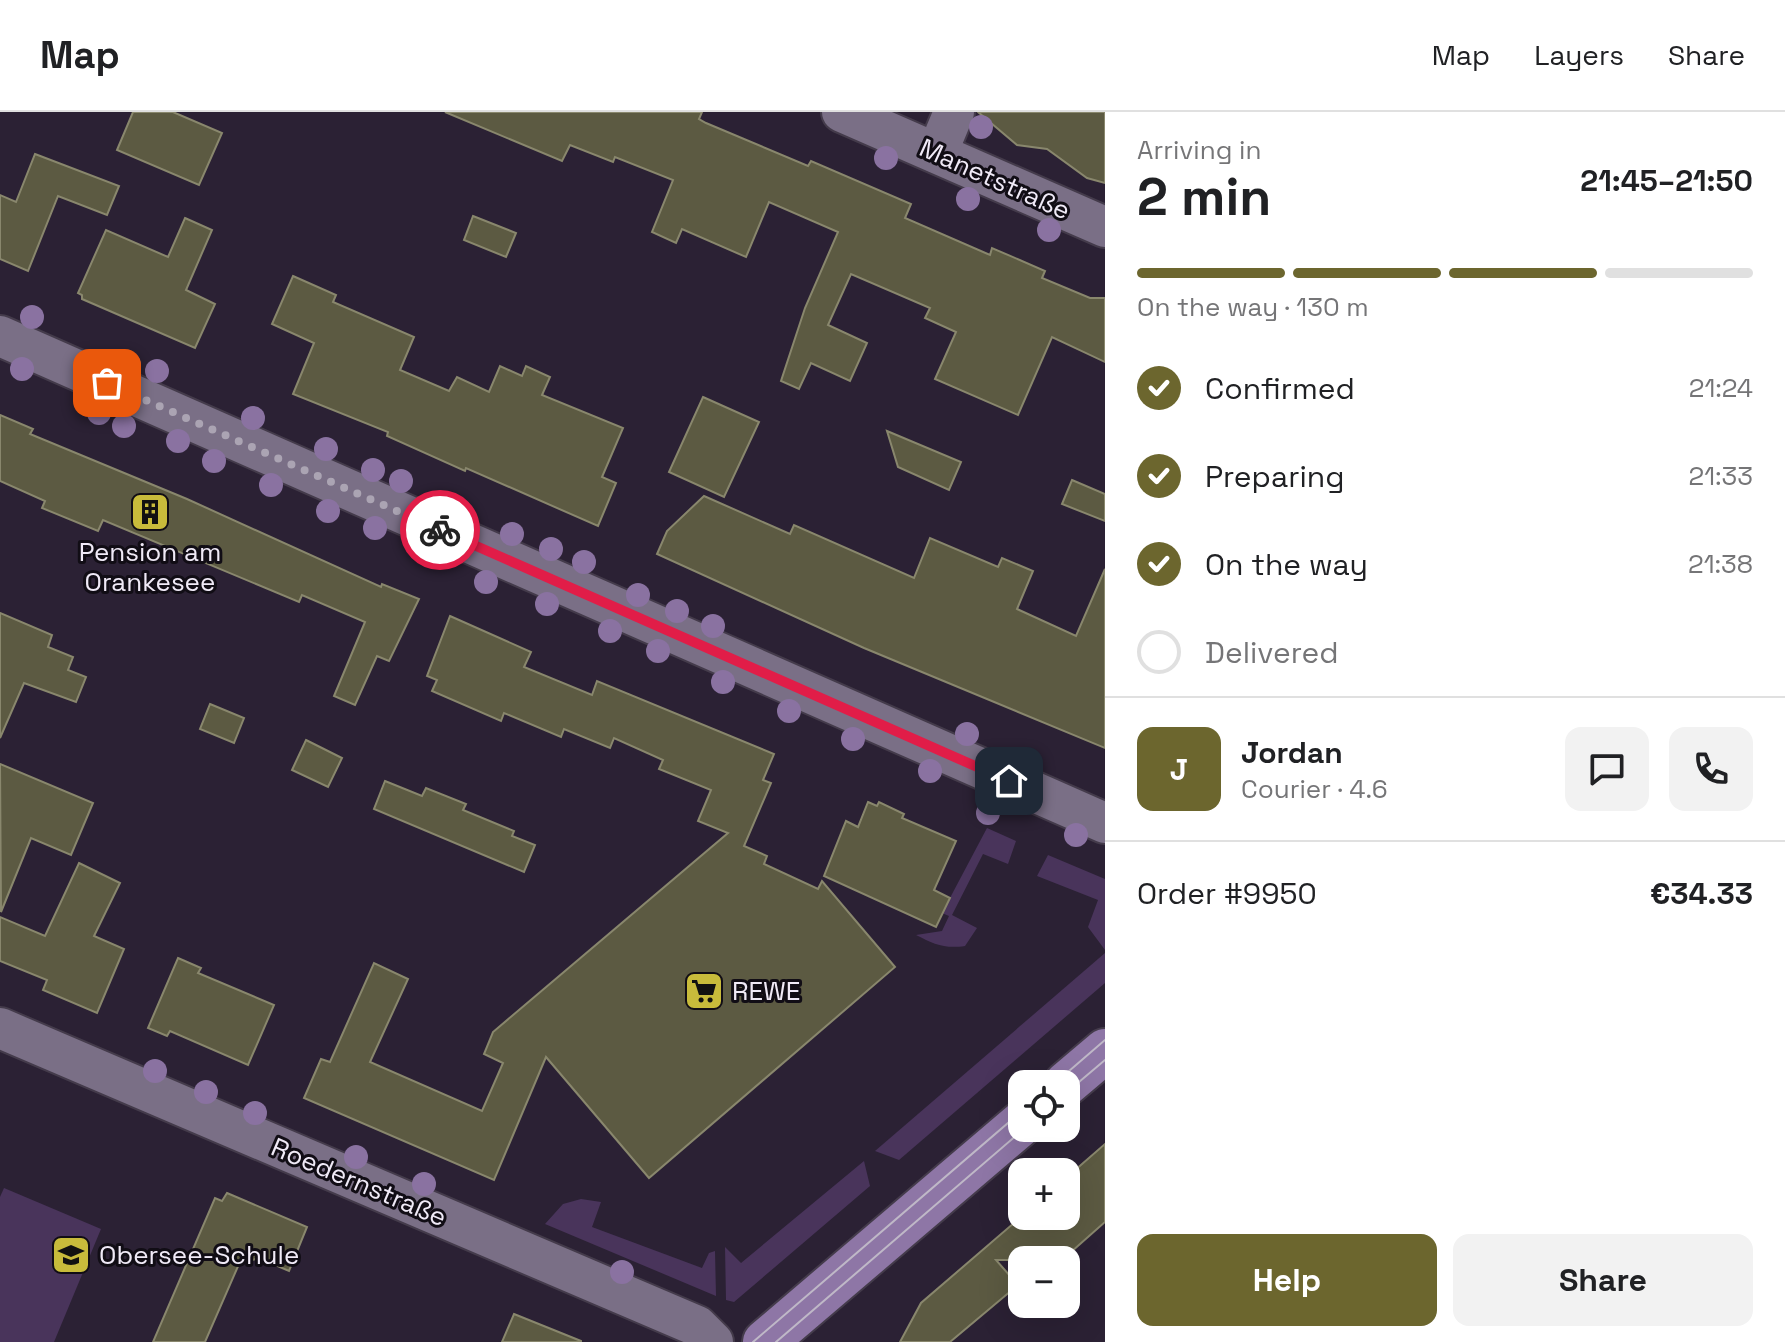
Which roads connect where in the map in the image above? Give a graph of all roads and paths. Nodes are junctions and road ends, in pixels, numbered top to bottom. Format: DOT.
graph roads {
  1 [pos="842,112"];
  2 [pos="954,112"];
  3 [pos="937,153"];
  4 [pos="1105,227"];
  5 [pos="0,336"];
  6 [pos="1105,823"];
  7 [pos="0,1028"];
  8 [pos="1105,1051"];
  9 [pos="1080,1072"];
  10 [pos="1008,1135"];
  11 [pos="776,1339"];
  12 [pos="713,1342"];
  1 -- 3 [label="street, Manetstraße"];
  2 -- 3 [label="street"];
  3 -- 4 [label="street, Manetstraße"];
  5 -- 6 [label="street"];
  7 -- 12 [label="street, Roedernstraße"];
  8 -- 9 [label="main road"];
  10 -- 11 [label="main road"];
}
